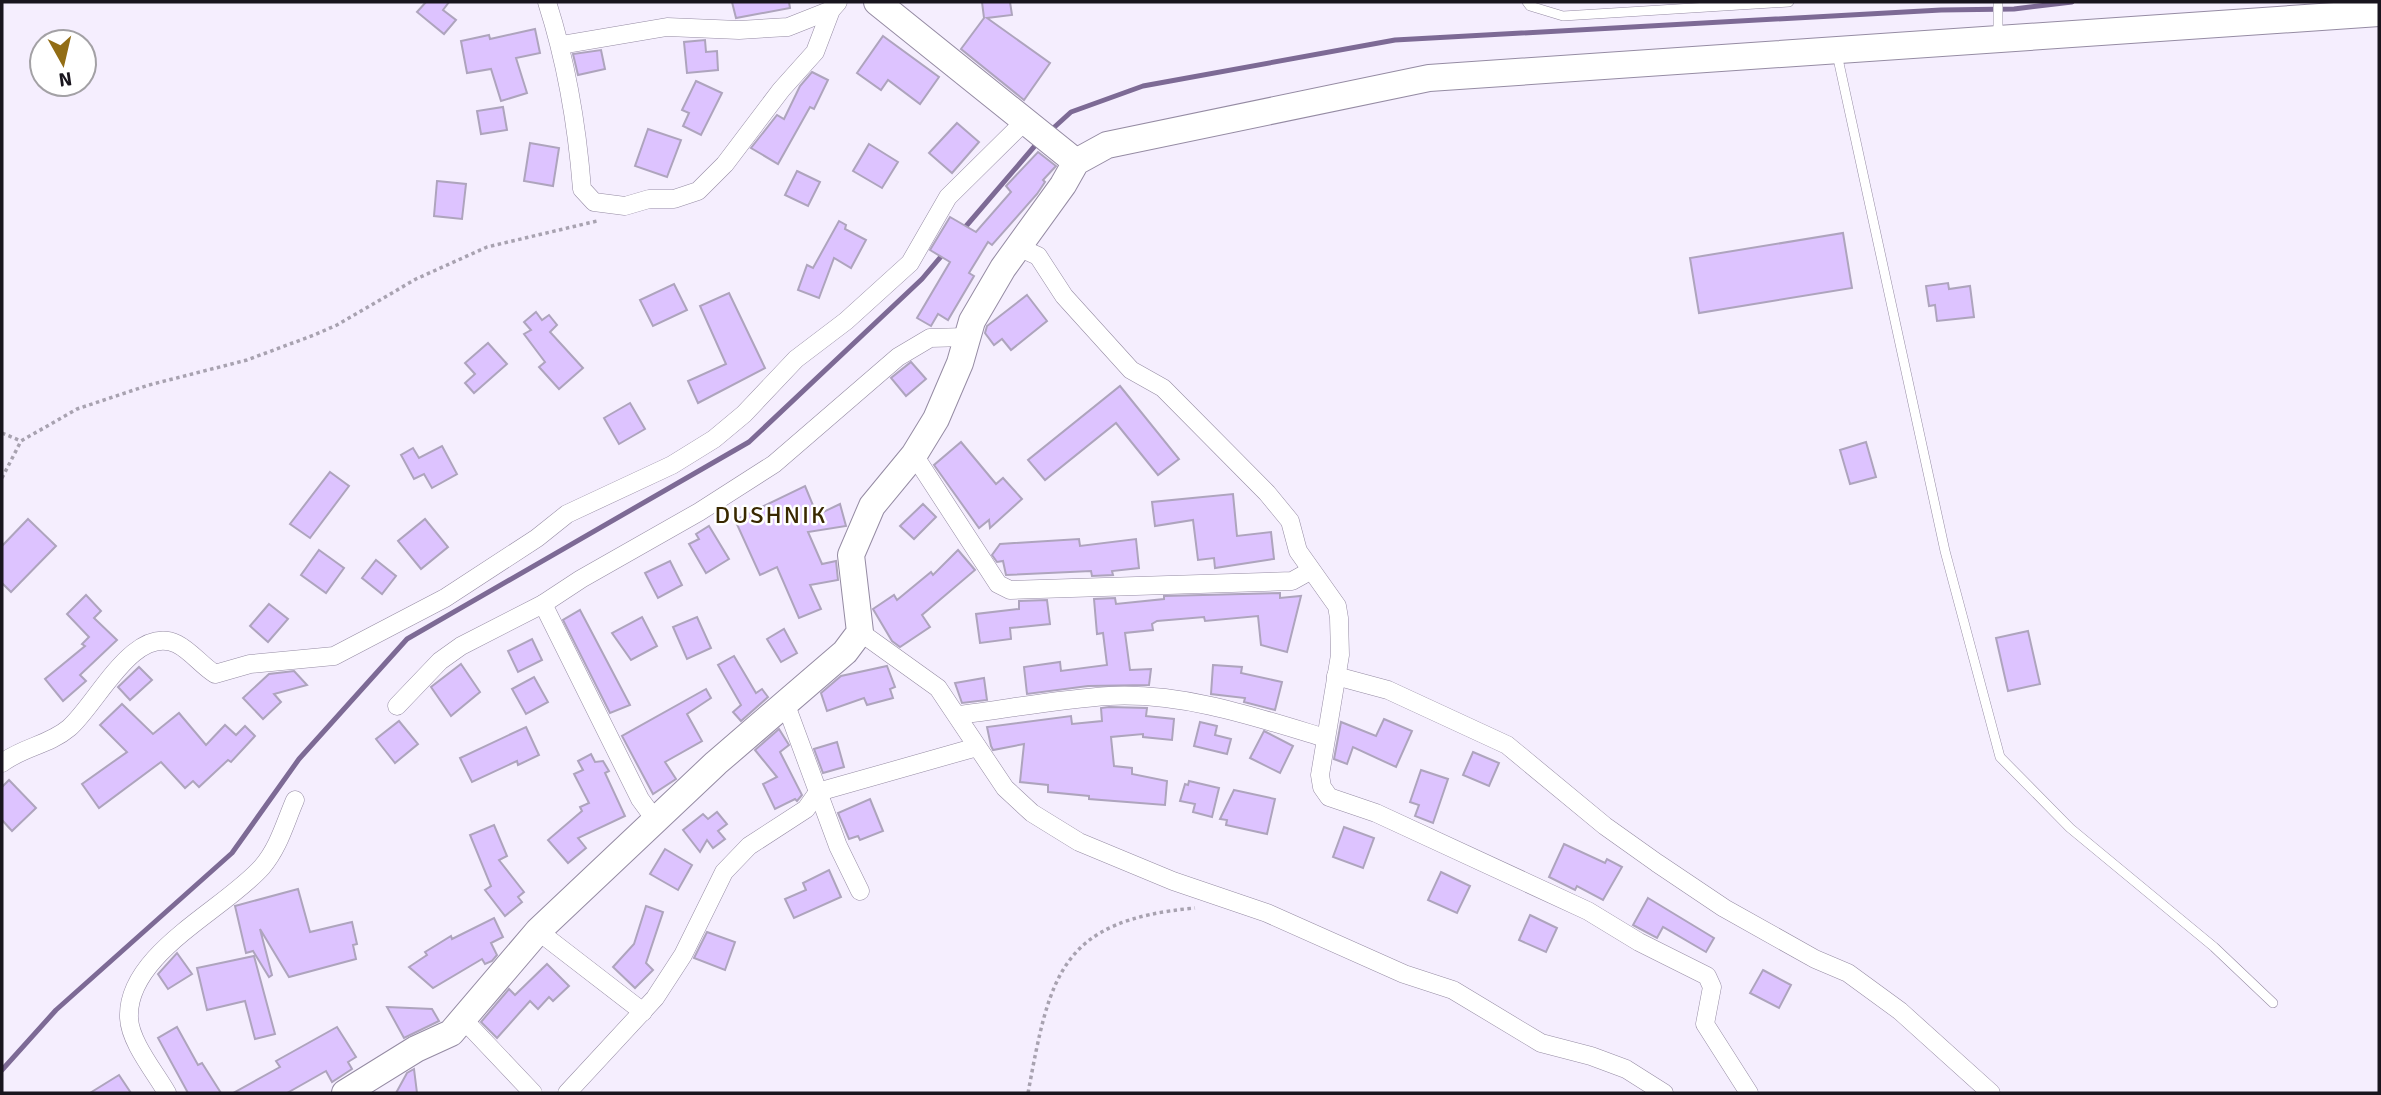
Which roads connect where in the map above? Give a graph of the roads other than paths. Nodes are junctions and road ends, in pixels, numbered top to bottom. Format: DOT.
graph roads {
  1 [pos="547,2"];
  2 [pos="877,2"];
  3 [pos="1527,2"];
  4 [pos="1789,2"];
  5 [pos="1998,2"];
  6 [pos="835,6"];
  7 [pos="2379,13"];
  8 [pos="1998,30"];
  9 [pos="561,45"];
  10 [pos="1836,51"];
  11 [pos="1038,131"];
  12 [pos="1076,162"];
  13 [pos="1018,247"];
  14 [pos="966,337"];
  15 [pos="914,455"];
  16 [pos="1310,571"];
  17 [pos="544,604"];
  18 [pos="860,632"];
  19 [pos="1336,676"];
  20 [pos="786,705"];
  21 [pos="397,706"];
  22 [pos="959,715"];
  23 [pos="1325,738"];
  24 [pos="977,747"];
  25 [pos="2,762"];
  26 [pos="818,792"];
  27 [pos="295,800"];
  28 [pos="656,821"];
  29 [pos="860,891"];
  30 [pos="538,931"];
  31 [pos="2273,1003"];
  32 [pos="643,1012"];
  33 [pos="462,1017"];
  34 [pos="351,1091"];
  35 [pos="167,1093"];
  36 [pos="533,1093"];
  37 [pos="567,1093"];
  38 [pos="1664,1093"];
  39 [pos="1749,1093"];
  40 [pos="1991,1093"];
  1 -- 9 [label="street"];
  2 -- 11 [label="street"];
  3 -- 4 [label="lane"];
  5 -- 8 [label="lane"];
  6 -- 9 [label="street"];
  6 -- 9 [label="street"];
  7 -- 8 [label="street"];
  8 -- 10 [label="street"];
  10 -- 12 [label="street"];
  10 -- 31 [label="lane"];
  11 -- 12 [label="street"];
  11 -- 25 [label="street"];
  12 -- 13 [label="street"];
  13 -- 14 [label="street"];
  13 -- 16 [label="street"];
  14 -- 15 [label="street"];
  14 -- 17 [label="street"];
  15 -- 16 [label="street"];
  15 -- 18 [label="street"];
  16 -- 19 [label="street"];
  17 -- 21 [label="street"];
  17 -- 28 [label="street"];
  18 -- 20 [label="street"];
  18 -- 22 [label="street"];
  19 -- 23 [label="street"];
  19 -- 40 [label="street"];
  20 -- 26 [label="street"];
  20 -- 28 [label="street"];
  22 -- 23 [label="street"];
  22 -- 24 [label="street"];
  23 -- 39 [label="street"];
  24 -- 26 [label="street"];
  24 -- 38 [label="street"];
  26 -- 29 [label="street"];
  26 -- 32 [label="street"];
  27 -- 35 [label="street"];
  28 -- 30 [label="street"];
  30 -- 32 [label="street"];
  30 -- 33 [label="street"];
  32 -- 37 [label="street"];
  33 -- 34 [label="street"];
  33 -- 36 [label="street"];
}
